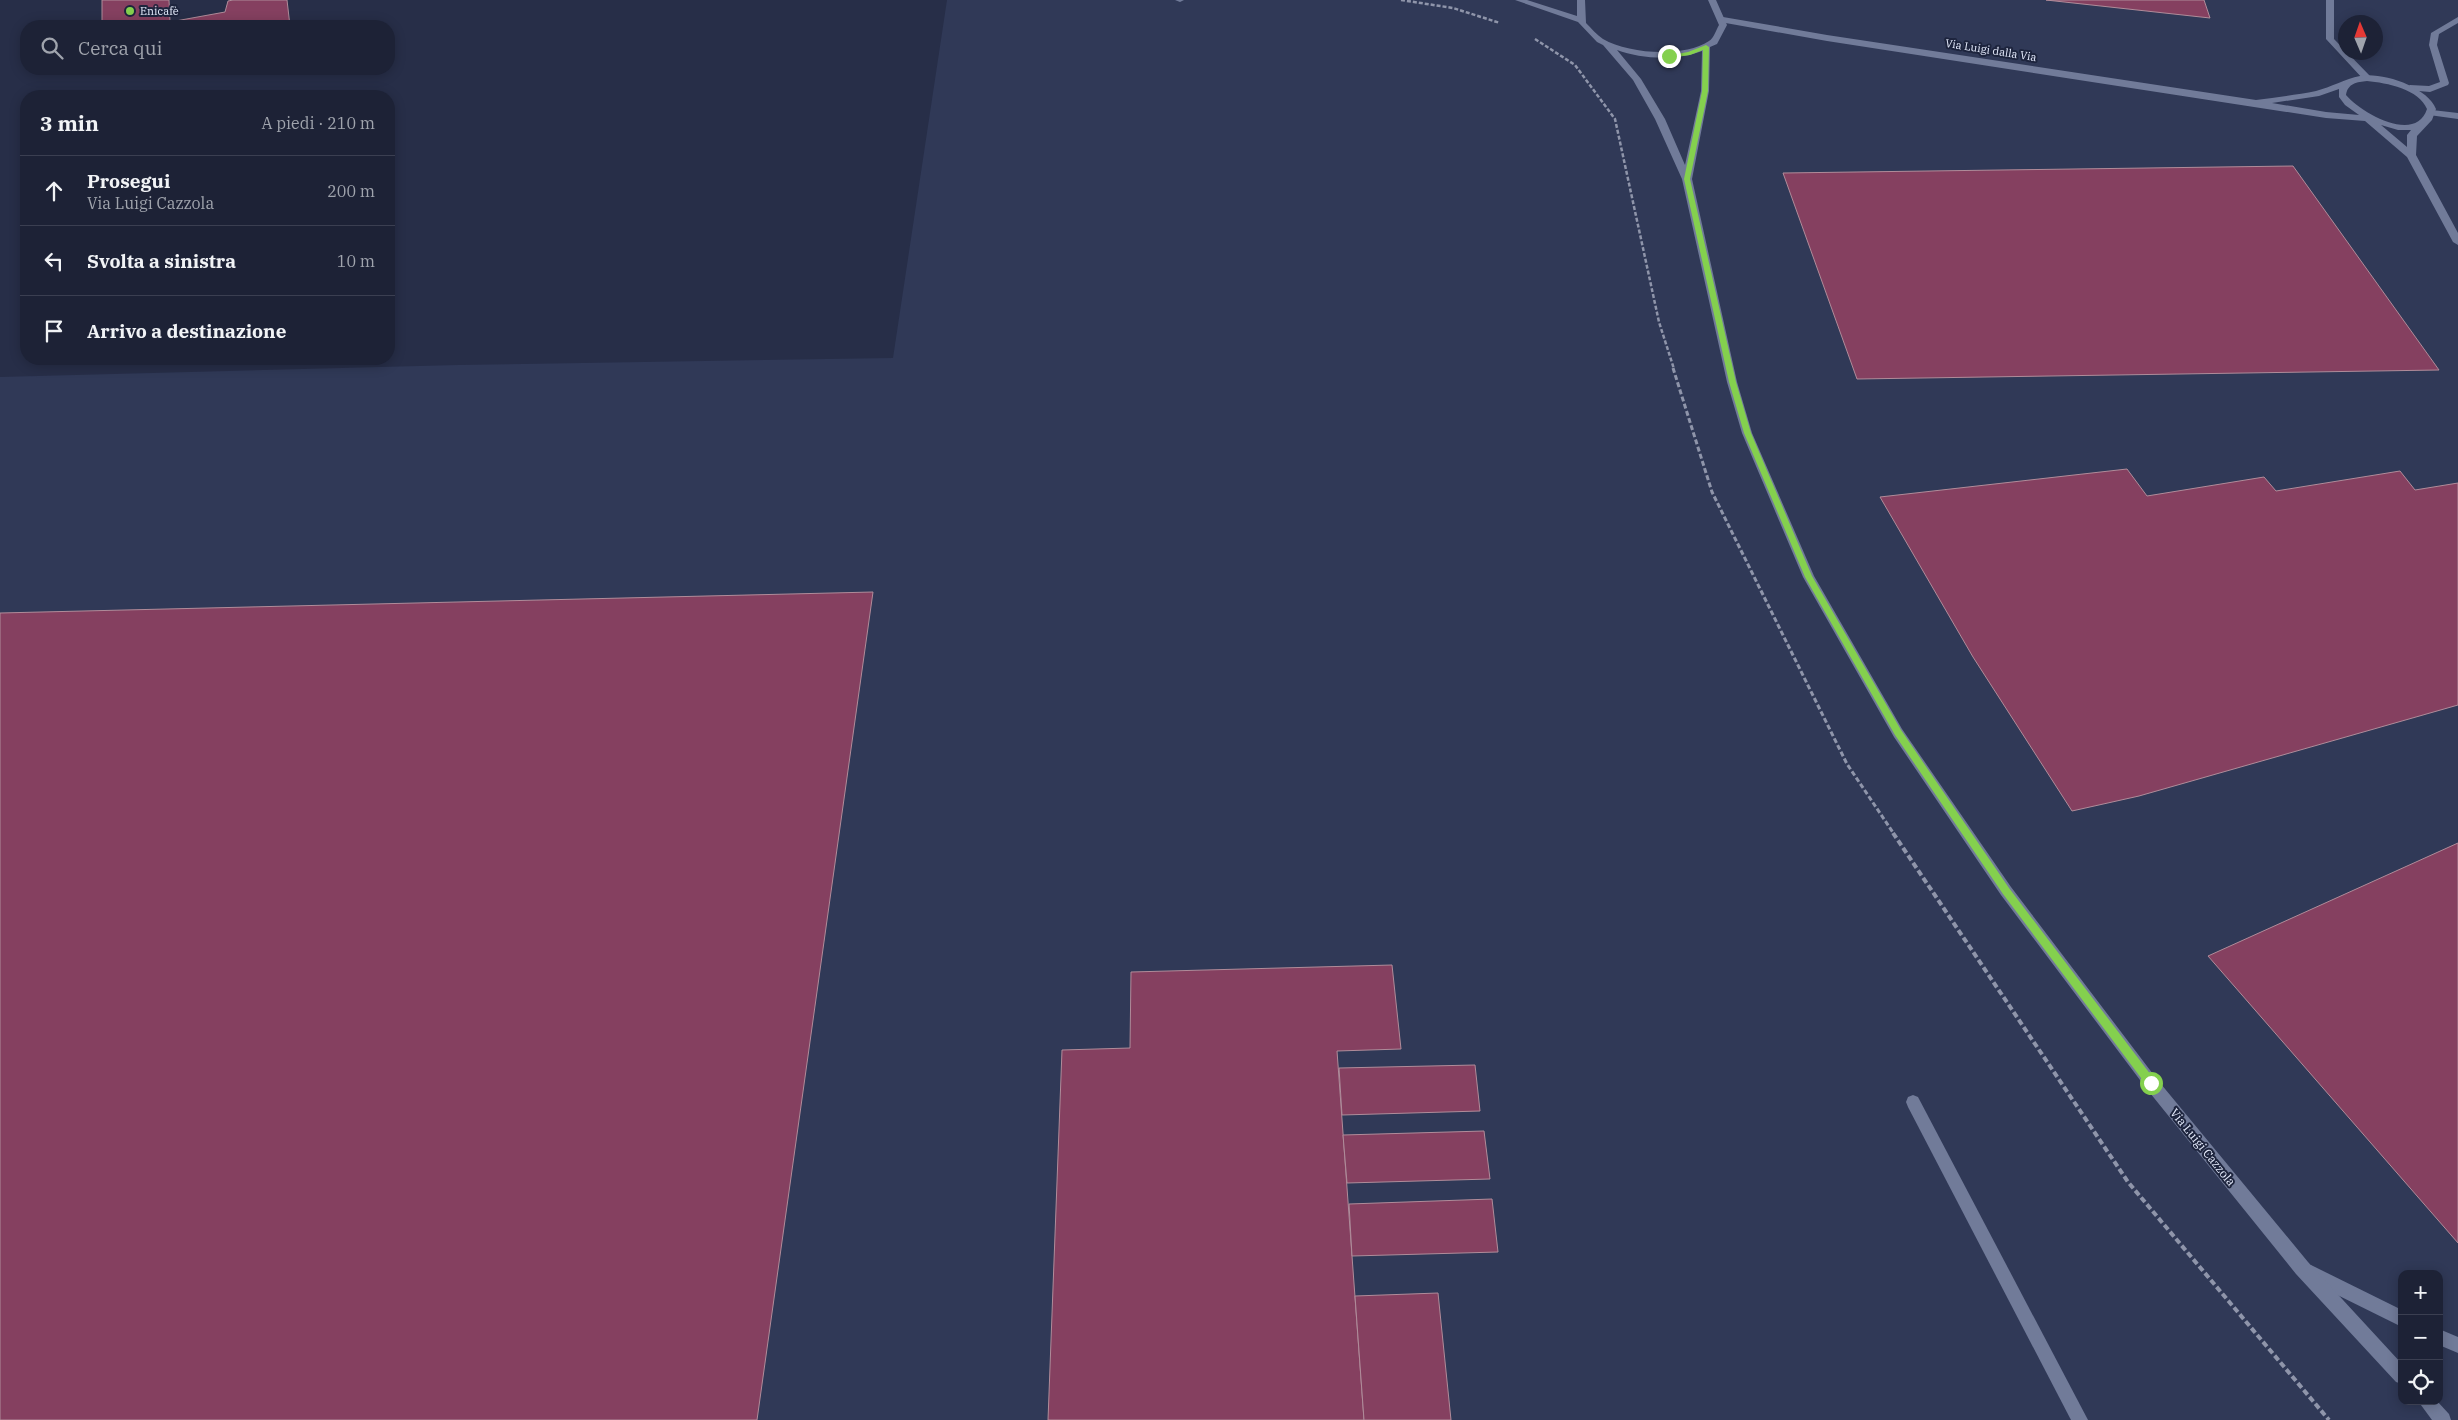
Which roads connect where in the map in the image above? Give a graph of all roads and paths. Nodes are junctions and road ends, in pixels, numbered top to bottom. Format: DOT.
graph roads {
  1 [pos="1519,0"];
  2 [pos="1581,0"];
  3 [pos="1712,0"];
  4 [pos="2330,0"];
  5 [pos="1581,20"];
  6 [pos="1723,20"];
  7 [pos="2458,20"];
  8 [pos="1606,43"];
  9 [pos="1706,47"];
  10 [pos="2366,78"];
  11 [pos="2346,83"];
  12 [pos="2410,88"];
  13 [pos="2256,103"];
  14 [pos="2432,113"];
  15 [pos="2458,116"];
  16 [pos="2367,118"];
  17 [pos="2421,125"];
  18 [pos="2411,155"];
  19 [pos="1687,179"];
  20 [pos="2458,242"];
  21 [pos="1913,1102"];
  22 [pos="2302,1268"];
  23 [pos="2398,1318"];
  24 [pos="2443,1339"];
  25 [pos="2458,1345"];
  26 [pos="2398,1372"];
  27 [pos="2430,1405"];
  28 [pos="2080,1420"];
  29 [pos="2443,1420"];
  1 -- 5 [label="street"];
  2 -- 5 [label="street"];
  3 -- 6 [label="street"];
  4 -- 10 [label="street"];
  5 -- 8 [label="street"];
  6 -- 9 [label="street"];
  6 -- 13 [label="street, Via Luigi dalla Via"];
  7 -- 12 [label="street"];
  8 -- 9 [label="street"];
  8 -- 19 [label="street, Via Luigi Cazzola"];
  9 -- 19 [label="street, Via Luigi Cazzola"];
  10 -- 11 [label="street"];
  10 -- 12 [label="street"];
  11 -- 13 [label="street"];
  11 -- 16 [label="street"];
  12 -- 14 [label="street"];
  13 -- 16 [label="street, Via Luigi dalla Via"];
  14 -- 15 [label="street"];
  14 -- 17 [label="street"];
  16 -- 17 [label="street"];
  16 -- 18 [label="street"];
  17 -- 18 [label="street"];
  18 -- 20 [label="street"];
  19 -- 22 [label="street, Via Luigi Cazzola"];
  21 -- 28 [label="street"];
  22 -- 23 [label="street"];
  22 -- 26 [label="street, Via Luigi Cazzola"];
  24 -- 25 [label="street"];
  27 -- 29 [label="street"];
}
